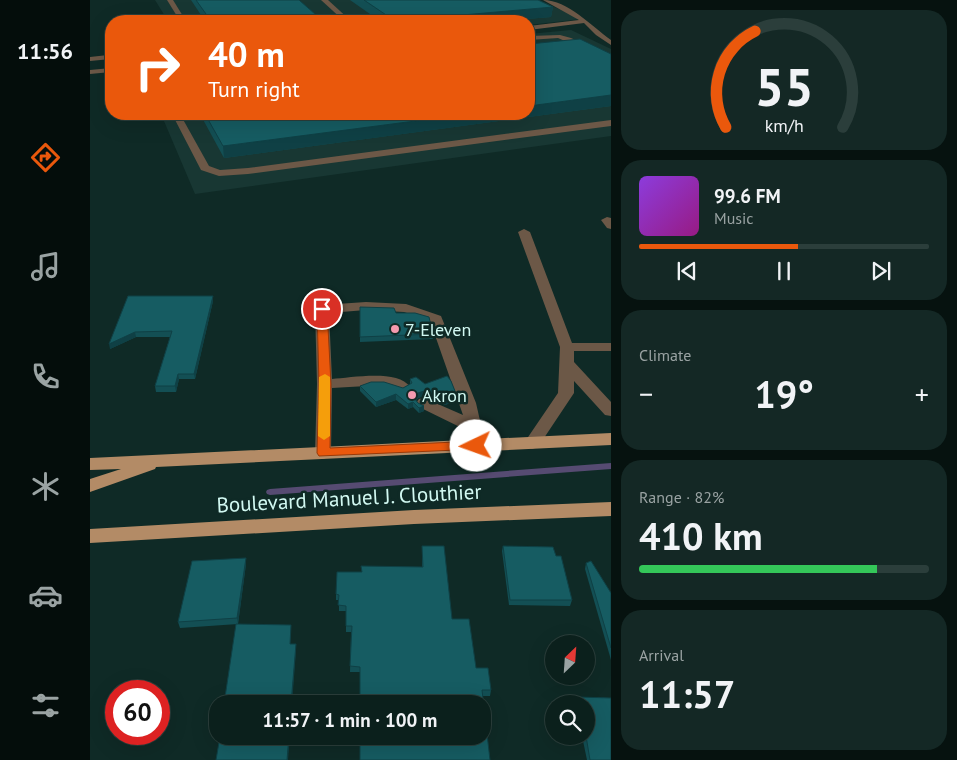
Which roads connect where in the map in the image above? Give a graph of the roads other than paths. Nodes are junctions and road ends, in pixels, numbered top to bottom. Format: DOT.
graph roads {
  1 [pos="170,0"];
  2 [pos="324,0"];
  3 [pos="546,0"];
  4 [pos="179,15"];
  5 [pos="341,15"];
  6 [pos="561,17"];
  7 [pos="535,21"];
  8 [pos="586,21"];
  9 [pos="535,27"];
  10 [pos="535,37"];
  11 [pos="611,43"];
  12 [pos="105,57"];
  13 [pos="90,59"];
  14 [pos="611,59"];
  15 [pos="105,71"];
  16 [pos="90,72"];
  17 [pos="179,120"];
  18 [pos="611,123"];
  19 [pos="524,232"];
  20 [pos="567,347"];
  21 [pos="611,347"];
  22 [pos="567,363"];
  23 [pos="325,384"];
  24 [pos="402,388"];
  25 [pos="424,402"];
  26 [pos="611,411"];
  27 [pos="474,427"];
  28 [pos="611,439"];
  29 [pos="532,443"];
  30 [pos="494,445"];
  31 [pos="324,453"];
  32 [pos="162,460"];
  33 [pos="90,464"];
  34 [pos="90,486"];
  35 [pos="611,509"];
  36 [pos="90,536"];
  1 -- 4 [label="street"];
  2 -- 5 [label="street"];
  3 -- 8 [label="street"];
  6 -- 7 [label="street"];
  8 -- 9 [label="street"];
  8 -- 11 [label="street"];
  10 -- 14 [label="street"];
  12 -- 13 [label="street"];
  15 -- 16 [label="street"];
  17 -- 18 [label="street"];
  19 -- 20 [label="street"];
  20 -- 21 [label="street"];
  20 -- 22 [label="street"];
  22 -- 26 [label="street"];
  22 -- 29 [label="street"];
  23 -- 24 [label="street"];
  23 -- 27 [label="street"];
  23 -- 31 [label="street"];
  25 -- 27 [label="street"];
  27 -- 30 [label="street"];
  28 -- 29 [label="main road"];
  29 -- 30 [label="main road"];
  30 -- 31 [label="main road"];
  31 -- 32 [label="main road"];
  32 -- 33 [label="main road"];
  32 -- 34 [label="main road"];
  35 -- 36 [label="main road, Boulevard Manuel J. Clouthier"];
}
